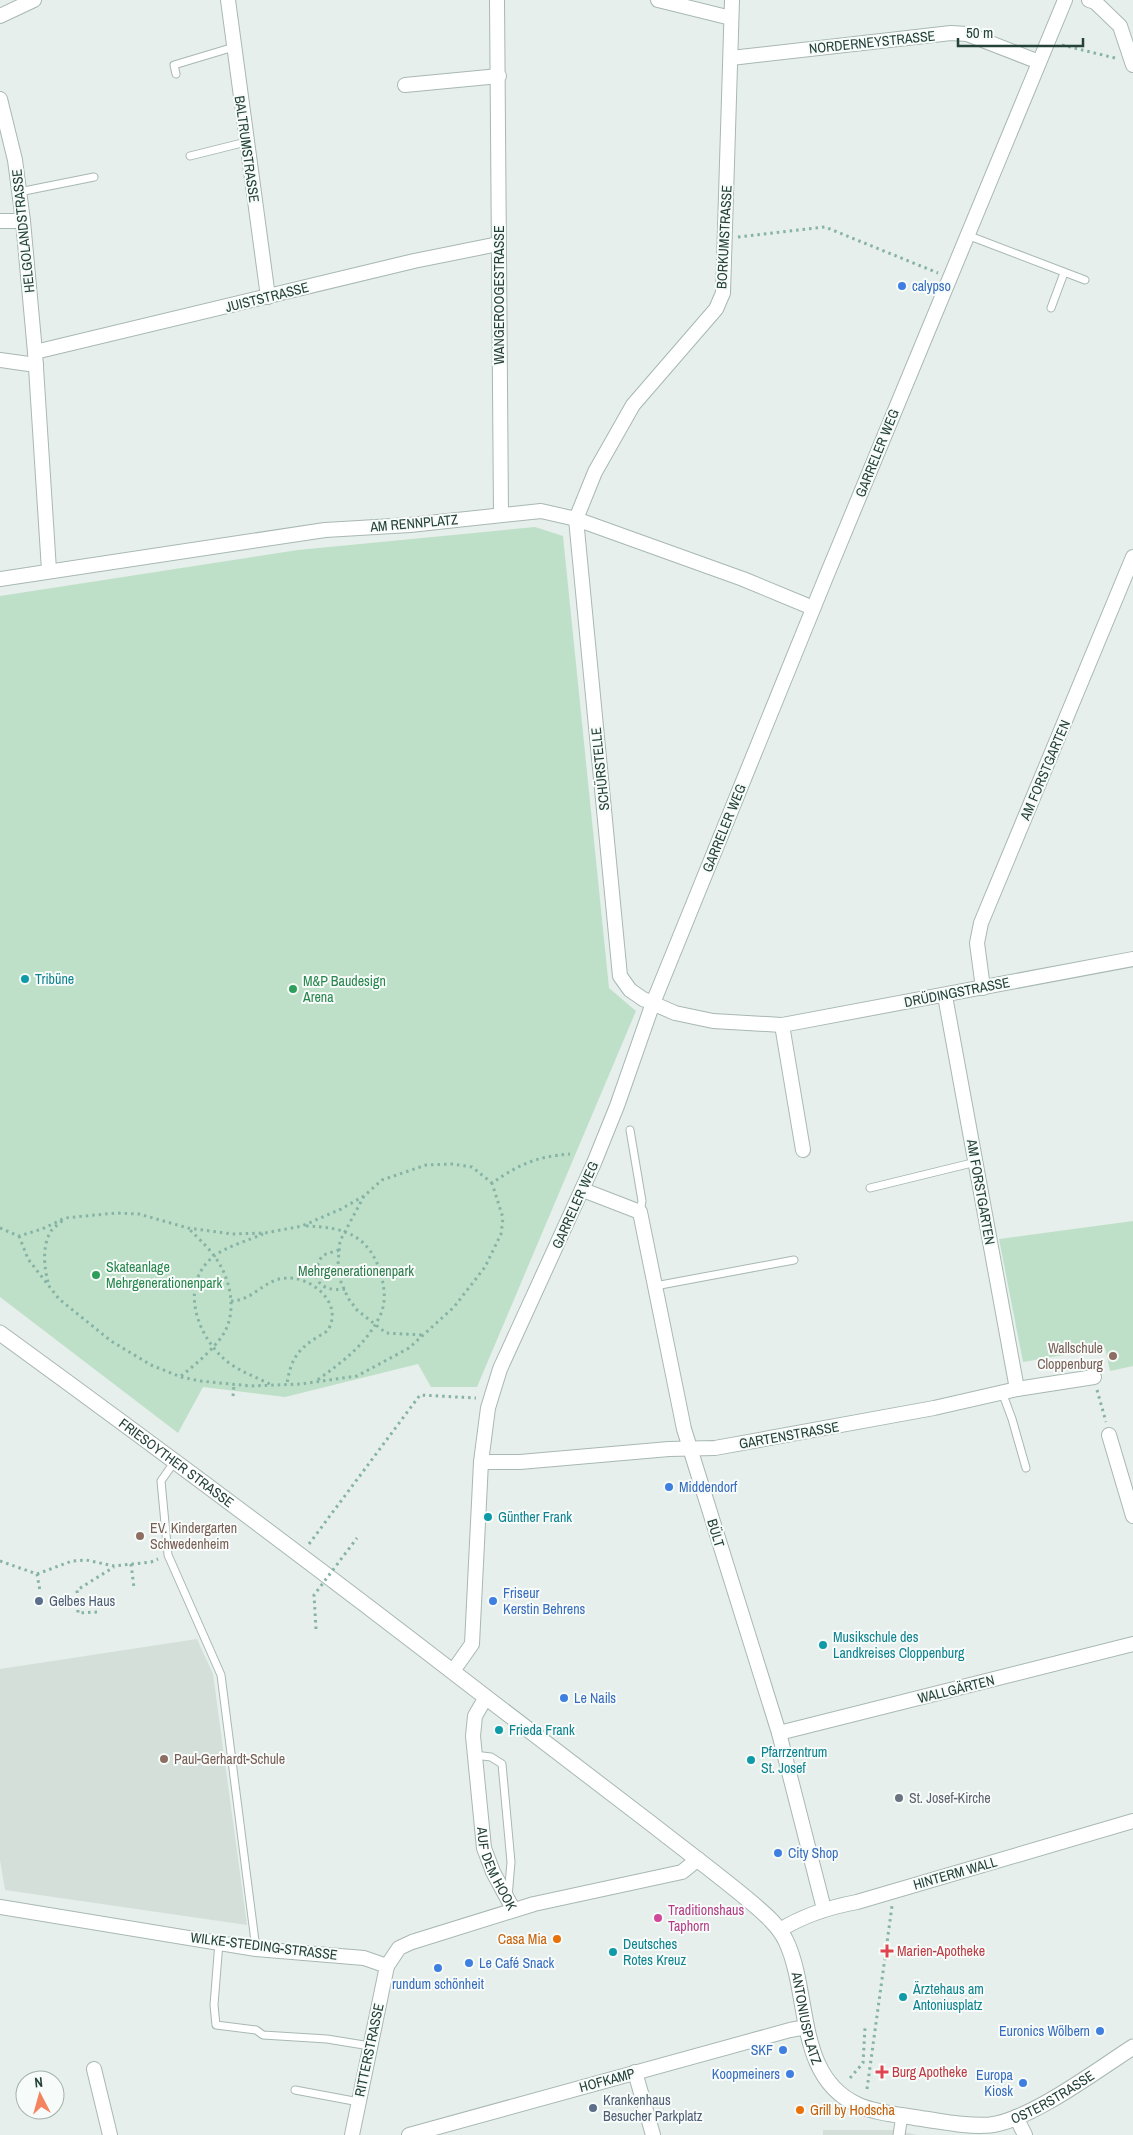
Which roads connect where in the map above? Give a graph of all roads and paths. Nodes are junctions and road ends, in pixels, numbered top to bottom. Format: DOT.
graph roads {
  1 [pos="34,0"];
  2 [pos="228,0"];
  3 [pos="498,0"];
  4 [pos="658,0"];
  5 [pos="732,0"];
  6 [pos="1065,0"];
  7 [pos="1089,0"];
  8 [pos="0,16"];
  9 [pos="731,18"];
  10 [pos="1048,42"];
  11 [pos="234,47"];
  12 [pos="730,58"];
  13 [pos="1039,62"];
  14 [pos="1133,63"];
  15 [pos="176,74"];
  16 [pos="499,76"];
  17 [pos="406,85"];
  18 [pos="0,99"];
  19 [pos="246,142"];
  20 [pos="190,156"];
  21 [pos="94,177"];
  22 [pos="19,192"];
  23 [pos="0,221"];
  24 [pos="23,221"];
  25 [pos="967,235"];
  26 [pos="725,238"];
  27 [pos="498,244"];
  28 [pos="1064,272"];
  29 [pos="950,278"];
  30 [pos="1085,280"];
  31 [pos="268,297"];
  32 [pos="1051,308"];
  33 [pos="36,359"];
  34 [pos="0,360"];
  35 [pos="501,514"];
  36 [pos="576,519"];
  37 [pos="1133,557"];
  38 [pos="49,570"];
  39 [pos="0,579"];
  40 [pos="813,608"];
  41 [pos="1133,959"];
  42 [pos="983,988"];
  43 [pos="945,996"];
  44 [pos="652,1004"];
  45 [pos="782,1025"];
  46 [pos="630,1130"];
  47 [pos="803,1150"];
  48 [pos="570,1154"];
  49 [pos="976,1162"];
  50 [pos="492,1183"];
  51 [pos="870,1188"];
  52 [pos="583,1190"];
  53 [pos="364,1196"];
  54 [pos="640,1212"];
  55 [pos="65,1218"];
  56 [pos="302,1226"];
  57 [pos="0,1228"];
  58 [pos="188,1228"];
  59 [pos="344,1231"];
  60 [pos="264,1233"];
  61 [pos="19,1236"];
  62 [pos="339,1250"];
  63 [pos="214,1256"];
  64 [pos="794,1260"];
  65 [pos="48,1286"];
  66 [pos="318,1286"];
  67 [pos="655,1286"];
  68 [pos="345,1289"];
  69 [pos="231,1301"];
  70 [pos="374,1325"];
  71 [pos="0,1333"];
  72 [pos="422,1335"];
  73 [pos="213,1347"];
  74 [pos="181,1377"];
  75 [pos="1094,1377"];
  76 [pos="315,1382"];
  77 [pos="287,1384"];
  78 [pos="234,1385"];
  79 [pos="272,1385"];
  80 [pos="1017,1389"];
  81 [pos="1002,1392"];
  82 [pos="233,1396"];
  83 [pos="491,1399"];
  84 [pos="1109,1435"];
  85 [pos="690,1450"];
  86 [pos="175,1461"];
  87 [pos="481,1462"];
  88 [pos="1026,1468"];
  89 [pos="1133,1516"];
  90 [pos="357,1538"];
  91 [pos="301,1554"];
  92 [pos="168,1555"];
  93 [pos="0,1561"];
  94 [pos="131,1564"];
  95 [pos="114,1566"];
  96 [pos="37,1574"];
  97 [pos="134,1588"];
  98 [pos="40,1591"];
  99 [pos="97,1612"];
  100 [pos="316,1629"];
  101 [pos="1133,1644"];
  102 [pos="453,1671"];
  103 [pos="486,1696"];
  104 [pos="779,1733"];
  105 [pos="474,1755"];
  106 [pos="1133,1820"];
  107 [pos="698,1859"];
  108 [pos="894,1891"];
  109 [pos="510,1904"];
  110 [pos="0,1907"];
  111 [pos="824,1909"];
  112 [pos="780,1930"];
  113 [pos="219,1942"];
  114 [pos="256,1948"];
  115 [pos="387,1966"];
  116 [pos="807,2027"];
  117 [pos="865,2028"];
  118 [pos="370,2046"];
  119 [pos="1133,2047"];
  120 [pos="94,2069"];
  121 [pos="635,2072"];
  122 [pos="850,2078"];
  123 [pos="867,2089"];
  124 [pos="295,2090"];
  125 [pos="847,2099"];
  126 [pos="358,2102"];
  127 [pos="902,2115"];
  128 [pos="1016,2117"];
  129 [pos="110,2135"];
  130 [pos="352,2135"];
  131 [pos="409,2135"];
  132 [pos="653,2135"];
  133 [pos="899,2135"];
  134 [pos="1025,2135"];
  1 -- 8 [label="street"];
  2 -- 11 [label="street, BALTRUMSTRASSE"];
  3 -- 16 [label="street, WANGEROOGESTRASSE"];
  4 -- 9 [label="street"];
  5 -- 9 [label="street, BORKUMSTRASSE"];
  6 -- 10 [label="street, GARRELER WEG"];
  7 -- 14 [label="street"];
  9 -- 12 [label="street, BORKUMSTRASSE"];
  10 -- 13 [label="street, GARRELER WEG"];
  10 -- 14 [label="path"];
  11 -- 15 [label="lane"];
  11 -- 19 [label="street, BALTRUMSTRASSE"];
  12 -- 13 [label="street, NORDERNEYSTRASSE"];
  12 -- 26 [label="street, BORKUMSTRASSE"];
  13 -- 25 [label="street, GARRELER WEG"];
  16 -- 17 [label="street"];
  16 -- 27 [label="street, WANGEROOGESTRASSE"];
  18 -- 22 [label="street, HELGOLANDSTRASSE"];
  19 -- 20 [label="lane"];
  19 -- 31 [label="street, BALTRUMSTRASSE"];
  21 -- 22 [label="lane"];
  22 -- 24 [label="street, HELGOLANDSTRASSE"];
  23 -- 24 [label="street"];
  24 -- 33 [label="street, HELGOLANDSTRASSE"];
  25 -- 28 [label="lane"];
  25 -- 29 [label="street, GARRELER WEG"];
  26 -- 29 [label="path"];
  26 -- 36 [label="street, BORKUMSTRASSE"];
  27 -- 31 [label="street, JUISTSTRASSE"];
  27 -- 35 [label="street, WANGEROOGESTRASSE"];
  28 -- 30 [label="lane"];
  28 -- 32 [label="lane"];
  29 -- 40 [label="street, GARRELER WEG"];
  31 -- 33 [label="street, JUISTSTRASSE"];
  33 -- 34 [label="street"];
  33 -- 38 [label="street, HELGOLANDSTRASSE"];
  35 -- 36 [label="street, AM RENNPLATZ"];
  35 -- 38 [label="street, AM RENNPLATZ"];
  36 -- 40 [label="street, AM RENNPLATZ"];
  36 -- 44 [label="street, SCHÜRSTELLE"];
  37 -- 42 [label="street, AM FORSTGARTEN"];
  38 -- 39 [label="street, AM RENNPLATZ"];
  40 -- 44 [label="street, GARRELER WEG"];
  41 -- 42 [label="street, DRÜDINGSTRASSE"];
  42 -- 43 [label="street, DRÜDINGSTRASSE"];
  43 -- 45 [label="street, DRÜDINGSTRASSE"];
  43 -- 49 [label="street, AM FORSTGARTEN"];
  44 -- 45 [label="street, DRÜDINGSTRASSE"];
  44 -- 52 [label="street, GARRELER WEG"];
  45 -- 47 [label="street"];
  46 -- 54 [label="lane"];
  48 -- 50 [label="path"];
  49 -- 51 [label="lane"];
  49 -- 80 [label="street, AM FORSTGARTEN"];
  50 -- 53 [label="path"];
  50 -- 72 [label="path"];
  52 -- 54 [label="street"];
  52 -- 83 [label="street, GARRELER WEG"];
  53 -- 56 [label="path"];
  53 -- 59 [label="path"];
  54 -- 67 [label="street, BÜLT"];
  55 -- 58 [label="path"];
  55 -- 61 [label="path"];
  55 -- 65 [label="path"];
  56 -- 59 [label="path"];
  56 -- 60 [label="path"];
  57 -- 61 [label="path"];
  58 -- 60 [label="path"];
  58 -- 63 [label="path"];
  59 -- 62 [label="path"];
  59 -- 70 [label="path"];
  60 -- 63 [label="path"];
  61 -- 65 [label="path"];
  62 -- 66 [label="path"];
  62 -- 68 [label="path"];
  63 -- 69 [label="path"];
  63 -- 73 [label="path"];
  64 -- 67 [label="lane"];
  65 -- 74 [label="path"];
  66 -- 68 [label="path"];
  66 -- 69 [label="path"];
  66 -- 77 [label="path"];
  67 -- 85 [label="street, BÜLT"];
  68 -- 70 [label="path"];
  69 -- 73 [label="path"];
  70 -- 72 [label="path"];
  70 -- 76 [label="path"];
  71 -- 86 [label="street, FRIESOYTHER STRASSE"];
  72 -- 76 [label="path"];
  73 -- 74 [label="path"];
  73 -- 79 [label="path"];
  74 -- 78 [label="path"];
  75 -- 80 [label="street, GARTENSTRASSE"];
  75 -- 84 [label="path"];
  76 -- 77 [label="path"];
  77 -- 79 [label="path"];
  78 -- 79 [label="path"];
  78 -- 82 [label="path"];
  80 -- 81 [label="street, GARTENSTRASSE"];
  81 -- 85 [label="street, GARTENSTRASSE"];
  81 -- 88 [label="lane"];
  83 -- 87 [label="street, GARRELER WEG"];
  83 -- 91 [label="path"];
  84 -- 89 [label="street"];
  85 -- 87 [label="street, GARTENSTRASSE"];
  85 -- 104 [label="street, BÜLT"];
  86 -- 91 [label="street, FRIESOYTHER STRASSE"];
  86 -- 92 [label="lane"];
  87 -- 102 [label="street, GARRELER WEG"];
  90 -- 100 [label="path, bridge"];
  91 -- 102 [label="street, FRIESOYTHER STRASSE"];
  92 -- 94 [label="path"];
  92 -- 114 [label="lane"];
  93 -- 96 [label="path"];
  94 -- 95 [label="path"];
  94 -- 97 [label="path"];
  95 -- 96 [label="path"];
  95 -- 99 [label="path"];
  96 -- 98 [label="path"];
  101 -- 104 [label="street, WALLGÄRTEN"];
  102 -- 103 [label="street, FRIESOYTHER STRASSE"];
  103 -- 105 [label="street, AUF DEM HOOK"];
  103 -- 107 [label="street"];
  104 -- 111 [label="street, BÜLT"];
  105 -- 109 [label="street, AUF DEM HOOK"];
  105 -- 109 [label="lane"];
  106 -- 108 [label="street, HINTERM WALL"];
  107 -- 109 [label="street, AUF DEM HOOK"];
  107 -- 112 [label="street"];
  108 -- 111 [label="street, HINTERM WALL"];
  108 -- 123 [label="path"];
  109 -- 115 [label="street"];
  110 -- 113 [label="street, WILKE-STEDING-STRASSE"];
  111 -- 112 [label="street, HINTERM WALL"];
  112 -- 116 [label="street, ANTONIUSPLATZ"];
  113 -- 114 [label="street, WILKE-STEDING-STRASSE"];
  113 -- 118 [label="lane"];
  114 -- 115 [label="street, WILKE-STEDING-STRASSE"];
  115 -- 118 [label="street, RITTERSTRASSE"];
  116 -- 121 [label="street, HOFKAMP"];
  116 -- 125 [label="street, ANTONIUSPLATZ"];
  117 -- 122 [label="path"];
  118 -- 126 [label="street, RITTERSTRASSE"];
  119 -- 128 [label="street, OSTERSTRASSE"];
  120 -- 129 [label="street"];
  121 -- 131 [label="street, HOFKAMP"];
  121 -- 132 [label="street"];
  124 -- 126 [label="lane"];
  125 -- 127 [label="street, OSTERSTRASSE"];
  126 -- 130 [label="street, RITTERSTRASSE"];
  127 -- 128 [label="street, OSTERSTRASSE"];
  127 -- 133 [label="street"];
  128 -- 134 [label="street"];
}
